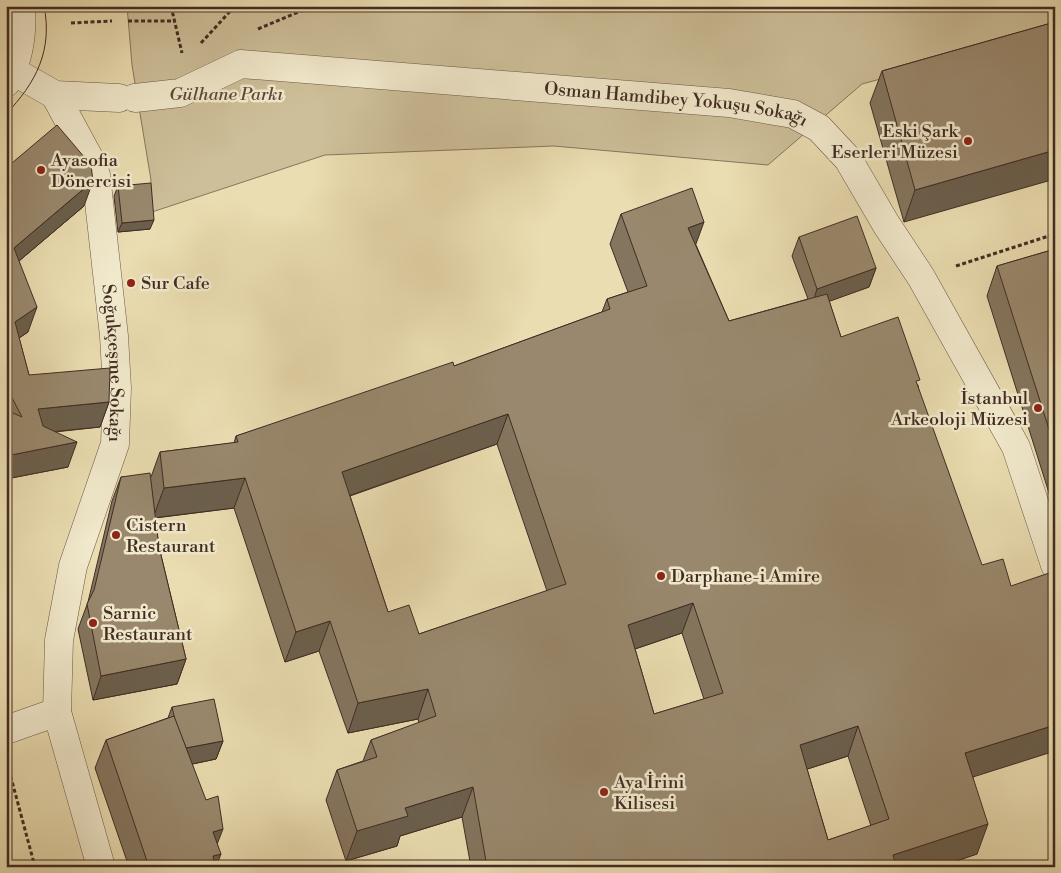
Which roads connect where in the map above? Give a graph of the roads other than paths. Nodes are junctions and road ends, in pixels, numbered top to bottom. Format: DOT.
graph roads {
  1 [pos="21,6"];
  2 [pos="10,77"];
  3 [pos="55,95"];
  4 [pos="1055,565"];
  5 [pos="57,712"];
  6 [pos="6,730"];
  7 [pos="101,867"];
  1 -- 2 [label="street"];
  2 -- 3 [label="street"];
  3 -- 4 [label="street, Osman Hamdibey Yokuşu Sokağı"];
  3 -- 5 [label="street, Soğukçeşme Sokağı"];
  5 -- 6 [label="street"];
  5 -- 7 [label="street, Soğukçeşme Sokağı"];
}
